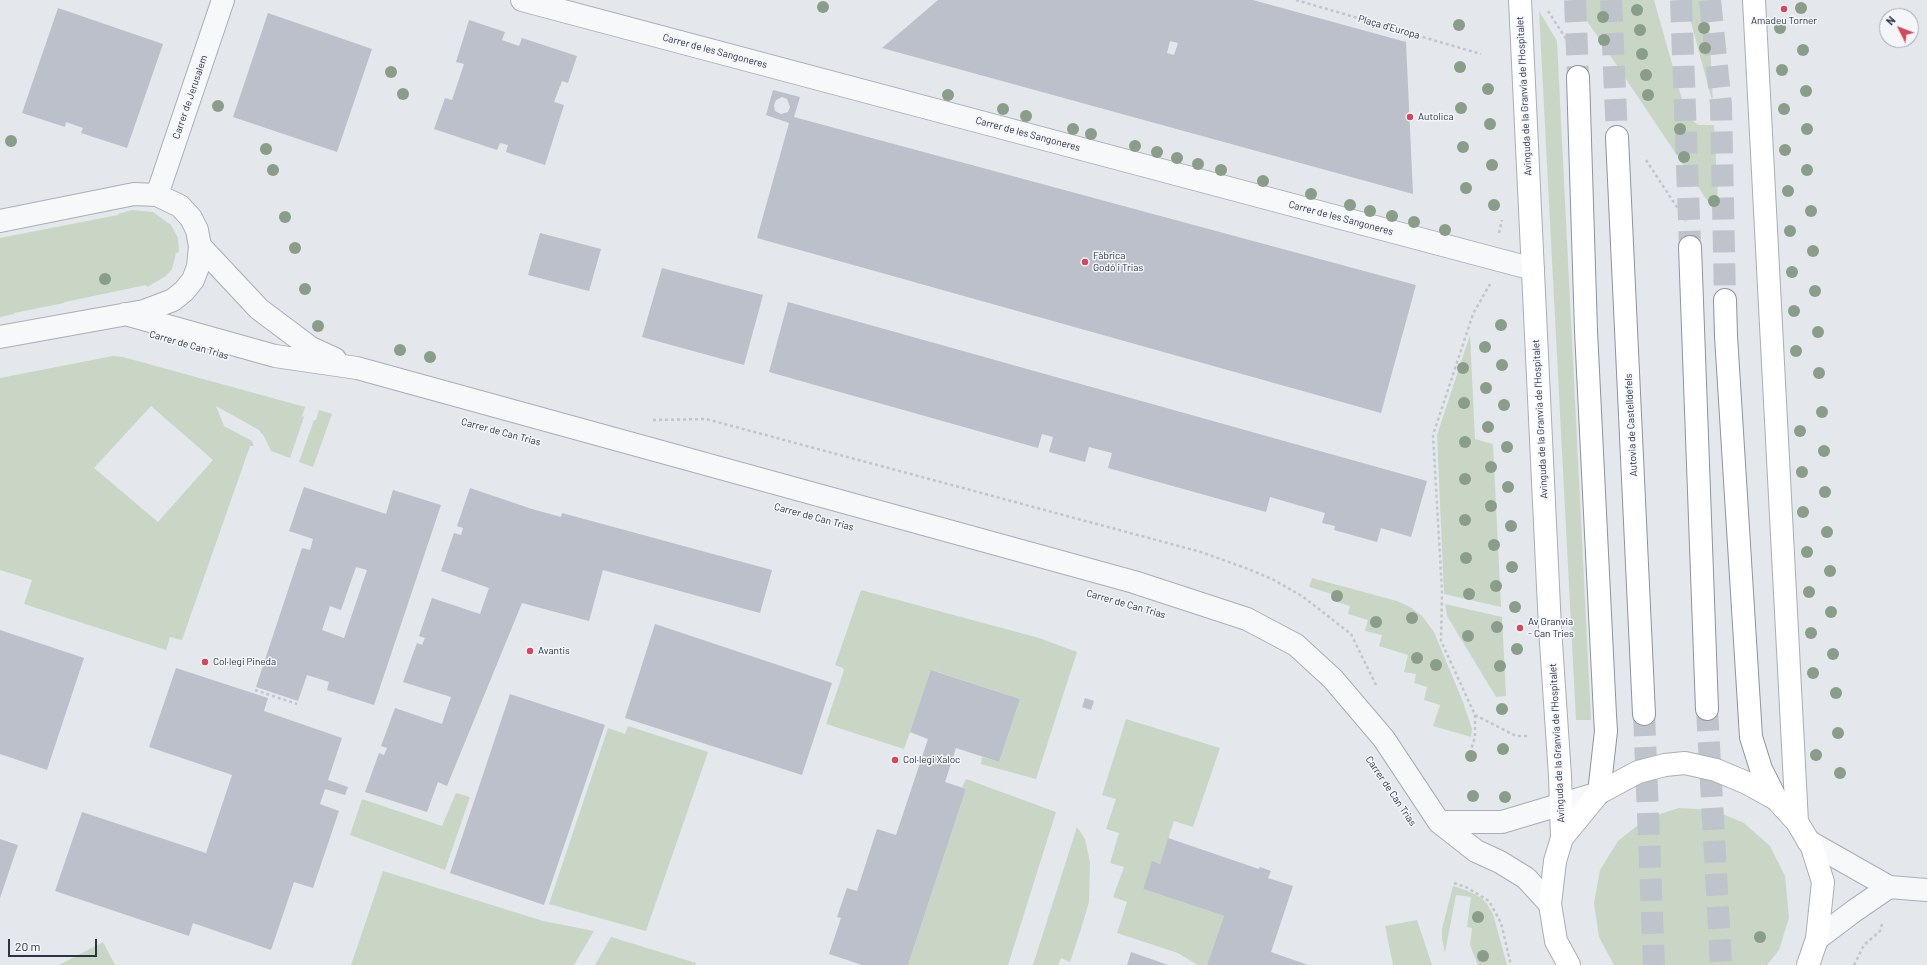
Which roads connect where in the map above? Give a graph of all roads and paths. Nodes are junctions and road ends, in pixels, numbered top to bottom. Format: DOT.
graph roads {
  1 [pos="223,0"];
  2 [pos="522,0"];
  3 [pos="1296,0"];
  4 [pos="1520,0"];
  5 [pos="1754,0"];
  6 [pos="1481,54"];
  7 [pos="1578,77"];
  8 [pos="1617,136"];
  9 [pos="157,195"];
  10 [pos="0,221"];
  11 [pos="200,246"];
  12 [pos="1690,247"];
  13 [pos="1533,269"];
  14 [pos="1494,279"];
  15 [pos="1725,300"];
  16 [pos="125,314"];
  17 [pos="0,337"];
  18 [pos="357,368"];
  19 [pos="255,690"];
  20 [pos="297,704"];
  21 [pos="1707,709"];
  22 [pos="1644,714"];
  23 [pos="1475,715"];
  24 [pos="1530,736"];
  25 [pos="1468,759"];
  26 [pos="1599,793"];
  27 [pos="1776,799"];
  28 [pos="1560,803"];
  29 [pos="1439,822"];
  30 [pos="1797,822"];
  31 [pos="1562,838"];
  32 [pos="1808,841"];
  33 [pos="1454,883"];
  34 [pos="1889,888"];
  35 [pos="1927,890"];
  36 [pos="1550,904"];
  37 [pos="1883,922"];
  38 [pos="1817,939"];
  39 [pos="1511,965"];
  40 [pos="1569,965"];
  41 [pos="1808,965"];
  42 [pos="1854,965"];
  1 -- 9 [label="street, Carrer de Jerusalem"];
  2 -- 13 [label="street, Carrer de les Sangoneres"];
  3 -- 6 [label="path, Plaça d'Europa"];
  4 -- 13 [label="main road, Avinguda de la Granvia de l'Hospitalet"];
  5 -- 30 [label="main road"];
  7 -- 26 [label="main road"];
  8 -- 22 [label="main road, Autovia de Castelldefels"];
  9 -- 10 [label="street"];
  9 -- 11 [label="street"];
  11 -- 16 [label="street"];
  11 -- 18 [label="street, Carrer de Can Trias"];
  12 -- 21 [label="main road"];
  13 -- 28 [label="main road, Avinguda de la Granvia de l'Hospitalet"];
  14 -- 23 [label="path"];
  15 -- 27 [label="main road"];
  16 -- 17 [label="street"];
  16 -- 18 [label="street, Carrer de Can Trias"];
  18 -- 29 [label="street, Carrer de Can Trias"];
  19 -- 20 [label="path"];
  23 -- 24 [label="path"];
  23 -- 25 [label="path"];
  26 -- 27 [label="main road"];
  26 -- 28 [label="street"];
  26 -- 31 [label="main road"];
  27 -- 30 [label="main road"];
  28 -- 29 [label="street"];
  28 -- 31 [label="main road, Avinguda de la Granvia de l'Hospitalet"];
  29 -- 36 [label="street, Carrer de Can Trias"];
  30 -- 32 [label="main road"];
  31 -- 36 [label="main road"];
  32 -- 34 [label="street"];
  32 -- 38 [label="main road"];
  33 -- 39 [label="path"];
  34 -- 35 [label="street"];
  34 -- 38 [label="street"];
  36 -- 40 [label="main road"];
  37 -- 42 [label="path"];
  38 -- 41 [label="main road"];
}
